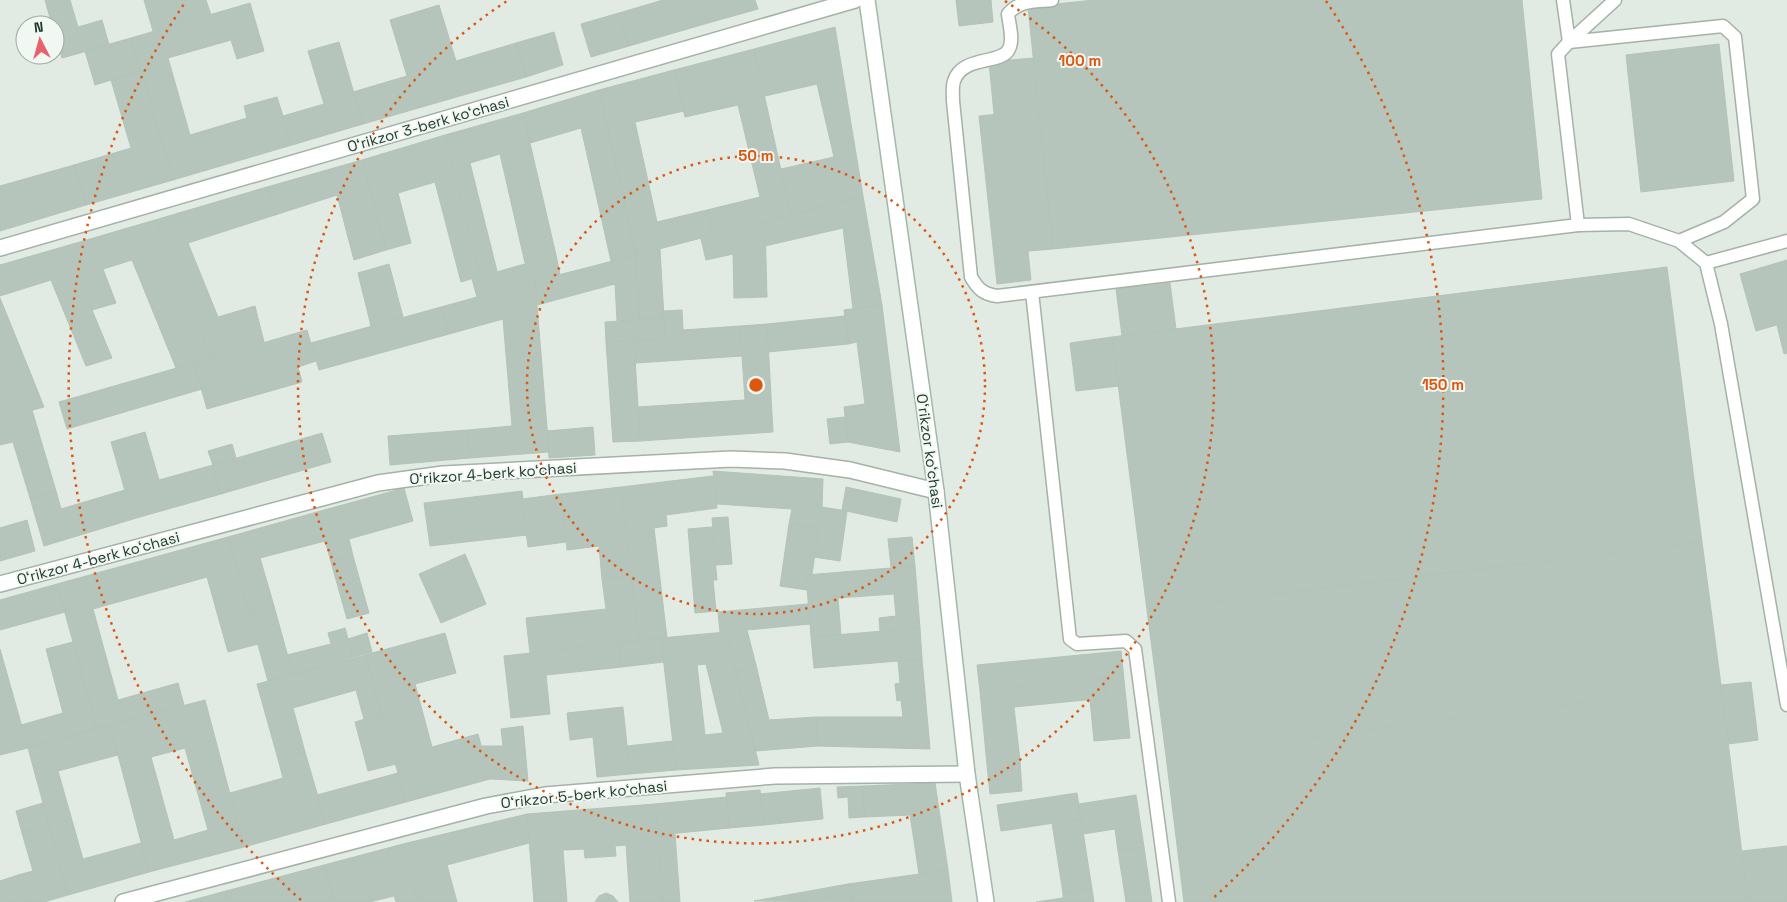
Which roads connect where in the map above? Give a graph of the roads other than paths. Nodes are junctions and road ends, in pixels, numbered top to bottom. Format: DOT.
graph roads {
  1 [pos="856,0"];
  2 [pos="867,0"];
  3 [pos="1052,0"];
  4 [pos="1564,0"];
  5 [pos="1615,0"];
  6 [pos="1569,42"];
  7 [pos="1578,225"];
  8 [pos="1679,241"];
  9 [pos="1787,241"];
  10 [pos="0,248"];
  11 [pos="1706,262"];
  12 [pos="1032,292"];
  13 [pos="936,491"];
  14 [pos="0,584"];
  15 [pos="1787,705"];
  16 [pos="967,774"];
  17 [pos="123,902"];
  18 [pos="986,902"];
  19 [pos="1169,902"];
  1 -- 10 [label="street, Oʻrikzor 3-berk koʻchasi"];
  2 -- 13 [label="street, Oʻrikzor koʻchasi"];
  3 -- 12 [label="lane"];
  4 -- 6 [label="lane"];
  5 -- 6 [label="lane"];
  6 -- 7 [label="lane"];
  6 -- 8 [label="lane"];
  7 -- 8 [label="lane"];
  7 -- 12 [label="lane"];
  8 -- 11 [label="lane"];
  9 -- 11 [label="lane"];
  11 -- 15 [label="lane"];
  12 -- 19 [label="lane"];
  13 -- 14 [label="street, Oʻrikzor 4-berk koʻchasi"];
  13 -- 16 [label="street, Oʻrikzor koʻchasi"];
  16 -- 17 [label="street, Oʻrikzor 5-berk koʻchasi"];
  16 -- 18 [label="street, Oʻrikzor koʻchasi"];
}
